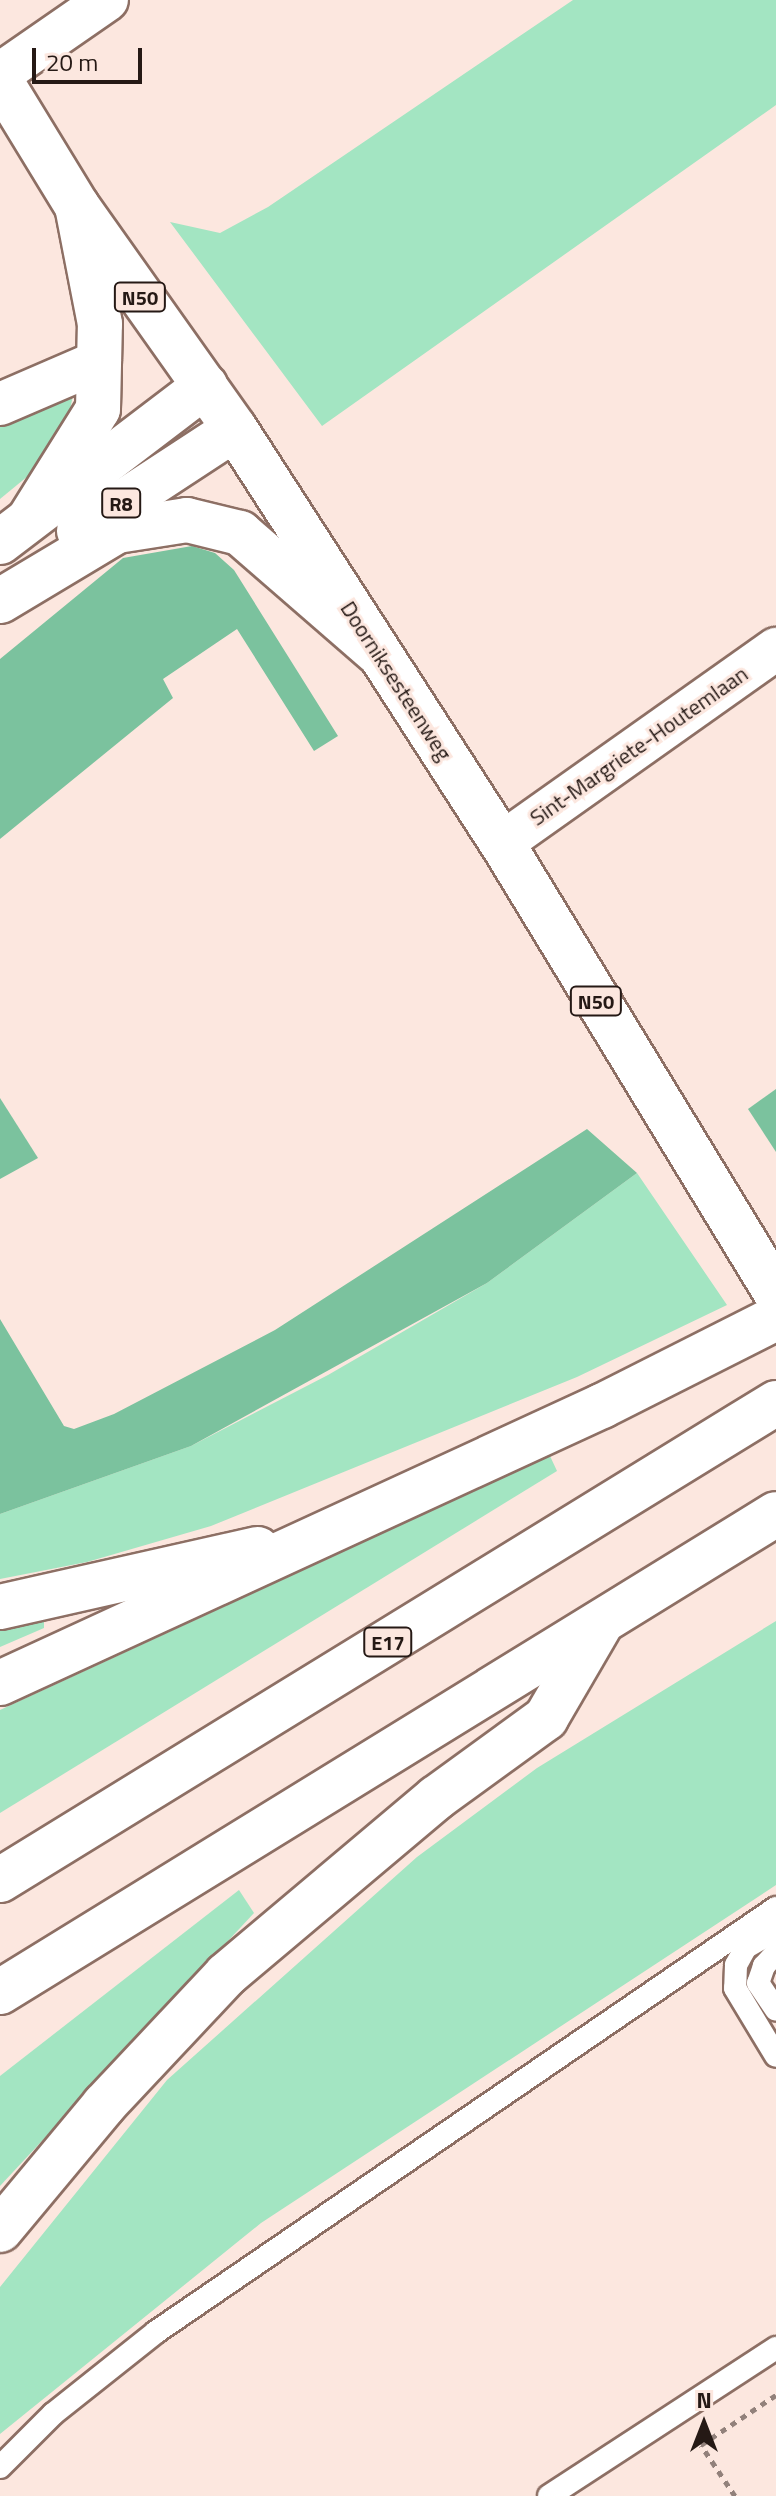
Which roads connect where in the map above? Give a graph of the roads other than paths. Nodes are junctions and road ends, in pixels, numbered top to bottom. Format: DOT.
graph roads {
  1 [pos="107,0"];
  2 [pos="0,74"];
  3 [pos="0,80"];
  4 [pos="77,206"];
  5 [pos="100,361"];
  6 [pos="205,386"];
  7 [pos="0,404"];
  8 [pos="235,429"];
  9 [pos="15,530"];
  10 [pos="8,595"];
  11 [pos="776,649"];
  12 [pos="377,652"];
  13 [pos="502,843"];
  14 [pos="776,1293"];
  15 [pos="776,1318"];
  16 [pos="776,1403"];
  17 [pos="776,1514"];
  18 [pos="320,1539"];
  19 [pos="0,1607"];
  20 [pos="602,1622"];
  21 [pos="0,1683"];
  22 [pos="0,1880"];
  23 [pos="775,1916"];
  24 [pos="776,1953"];
  25 [pos="0,1992"];
  26 [pos="776,2010"];
  27 [pos="776,2056"];
  28 [pos="0,2230"];
  29 [pos="776,2348"];
  30 [pos="0,2467"];
  31 [pos="549,2496"];
  1 -- 2 [label="street"];
  3 -- 4 [label="main road, Doorniksesteenweg / N50"];
  4 -- 5 [label="main road"];
  4 -- 6 [label="main road, Doorniksesteenweg / N50"];
  5 -- 7 [label="street"];
  5 -- 9 [label="main road"];
  6 -- 8 [label="main road, Doorniksesteenweg / N50"];
  6 -- 9 [label="main road, R8"];
  8 -- 10 [label="main road, R8"];
  8 -- 12 [label="main road, Doorniksesteenweg / N50"];
  10 -- 12 [label="main road"];
  11 -- 13 [label="street, Sint-Margriete-Houtemlaan"];
  12 -- 13 [label="main road, Doorniksesteenweg / N50"];
  13 -- 14 [label="main road, Doorniksesteenweg / N50"];
  15 -- 18 [label="main road"];
  16 -- 22 [label="main road, E17"];
  17 -- 20 [label="main road"];
  18 -- 19 [label="main road"];
  18 -- 21 [label="main road"];
  20 -- 25 [label="main road"];
  20 -- 28 [label="main road"];
  23 -- 27 [label="lane"];
  23 -- 30 [label="lane"];
  24 -- 26 [label="lane"];
  29 -- 31 [label="lane"];
}
